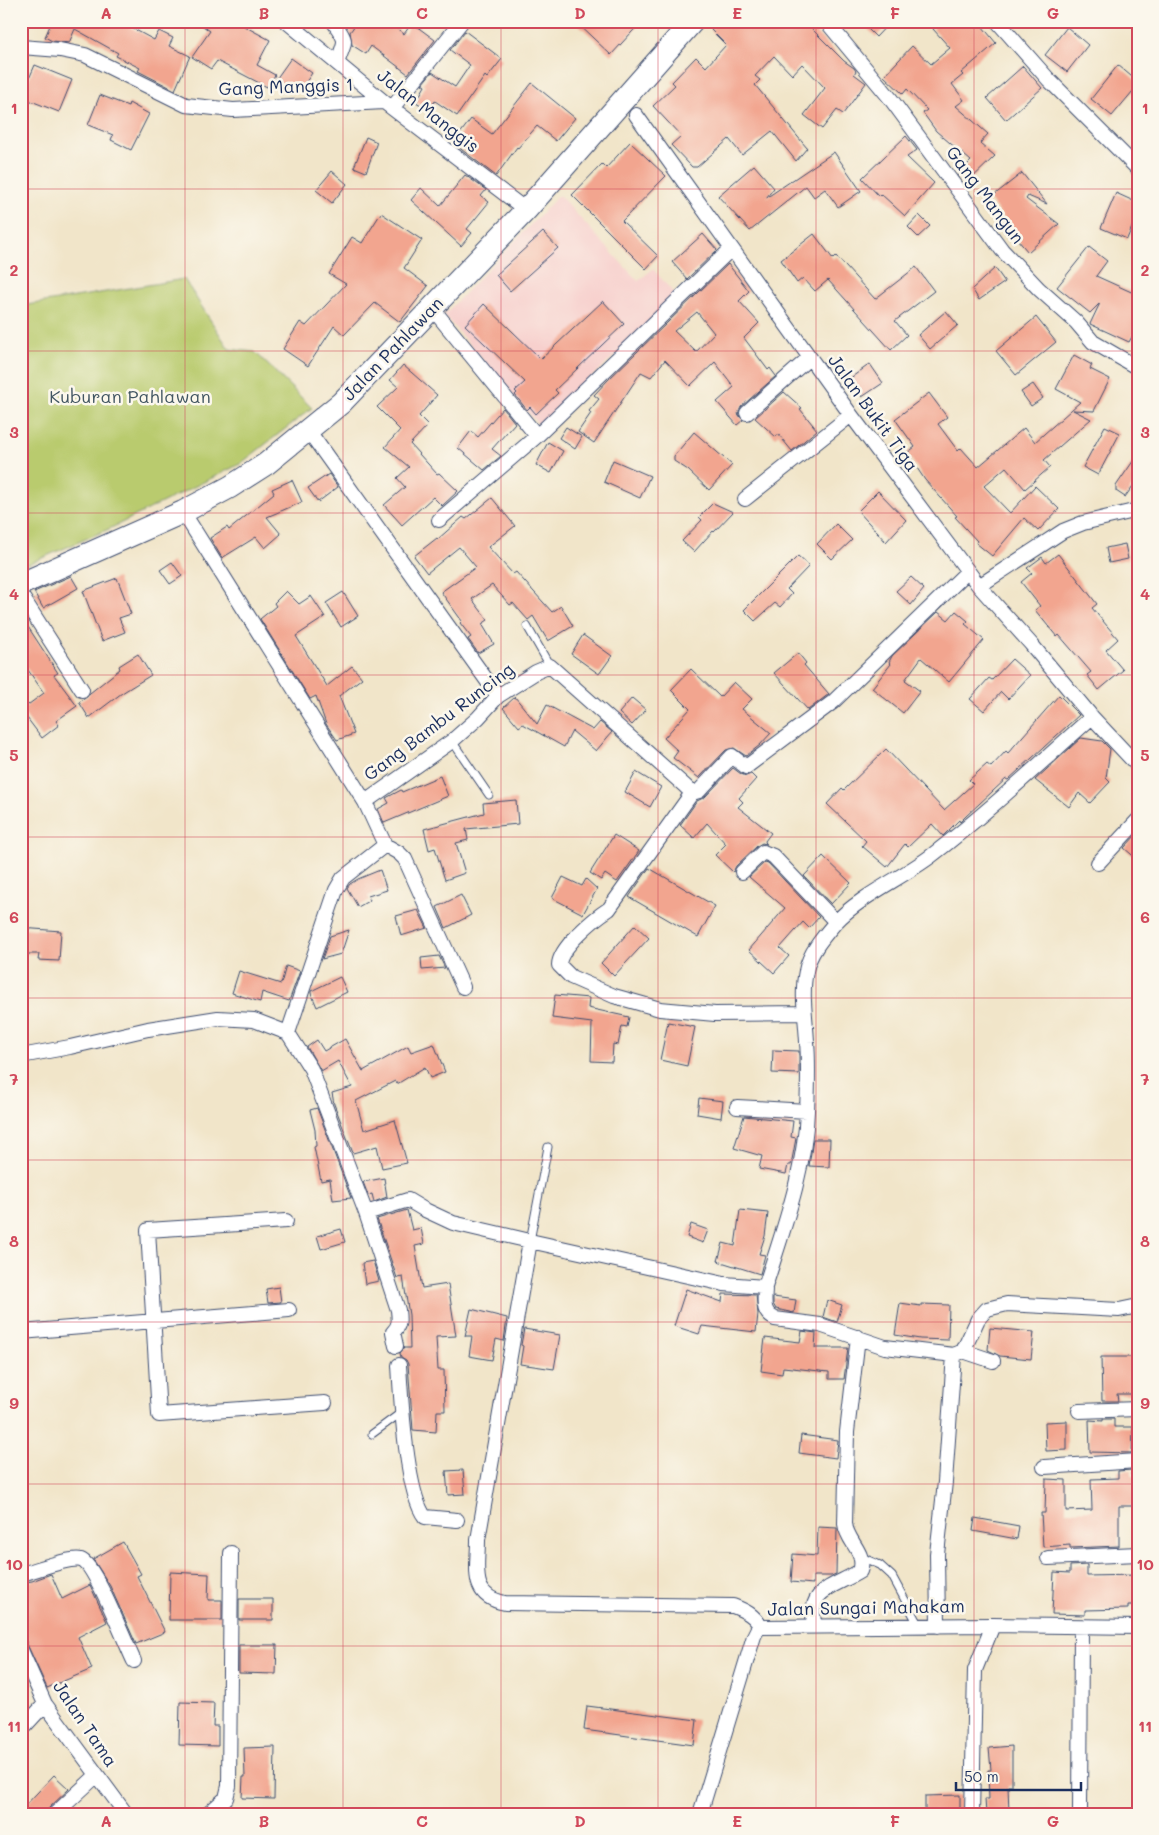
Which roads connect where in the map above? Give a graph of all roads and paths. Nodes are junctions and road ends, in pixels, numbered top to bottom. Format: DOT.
graph roads {
  1 [pos="286,21"];
  2 [pos="333,21"];
  3 [pos="462,21"];
  4 [pos="693,21"];
  5 [pos="826,21"];
  6 [pos="997,21"];
  7 [pos="21,47"];
  8 [pos="337,64"];
  9 [pos="388,105"];
  10 [pos="631,108"];
  11 [pos="1138,169"];
  12 [pos="526,210"];
  13 [pos="731,249"];
  14 [pos="432,308"];
  15 [pos="804,362"];
  16 [pos="1138,368"];
  17 [pos="747,412"];
  18 [pos="851,415"];
  19 [pos="308,430"];
  20 [pos="537,436"];
  21 [pos="745,499"];
  22 [pos="1138,510"];
  23 [pos="183,512"];
  24 [pos="439,520"];
  25 [pos="967,572"];
  26 [pos="21,584"];
  27 [pos="979,586"];
  28 [pos="21,595"];
  29 [pos="527,626"];
  30 [pos="550,666"];
  31 [pos="82,690"];
  32 [pos="498,696"];
  33 [pos="1092,717"];
  34 [pos="452,741"];
  35 [pos="1138,766"];
  36 [pos="692,793"];
  37 [pos="489,795"];
  38 [pos="365,802"];
  39 [pos="1138,820"];
  40 [pos="385,845"];
  41 [pos="1098,863"];
  42 [pos="742,872"];
  43 [pos="836,922"];
  44 [pos="463,987"];
  45 [pos="804,1013"];
  46 [pos="288,1033"];
  47 [pos="21,1056"];
  48 [pos="737,1107"];
  49 [pos="807,1112"];
  50 [pos="548,1147"];
  51 [pos="366,1213"];
  52 [pos="286,1221"];
  53 [pos="530,1241"];
  54 [pos="765,1287"];
  55 [pos="1138,1306"];
  56 [pos="289,1310"];
  57 [pos="154,1321"];
  58 [pos="21,1332"];
  59 [pos="858,1337"];
  60 [pos="396,1346"];
  61 [pos="958,1353"];
  62 [pos="993,1362"];
  63 [pos="399,1365"];
  64 [pos="325,1403"];
  65 [pos="1138,1409"];
  66 [pos="1079,1411"];
  67 [pos="402,1412"];
  68 [pos="372,1434"];
  69 [pos="1138,1461"];
  70 [pos="1044,1467"];
  71 [pos="457,1520"];
  72 [pos="231,1553"];
  73 [pos="1138,1554"];
  74 [pos="861,1557"];
  75 [pos="1048,1558"];
  76 [pos="21,1574"];
  77 [pos="993,1625"];
  78 [pos="815,1626"];
  79 [pos="919,1626"];
  80 [pos="938,1626"];
  81 [pos="761,1627"];
  82 [pos="1081,1627"];
  83 [pos="1138,1627"];
  84 [pos="21,1650"];
  85 [pos="134,1661"];
  86 [pos="45,1704"];
  87 [pos="21,1730"];
  88 [pos="96,1776"];
  89 [pos="55,1814"];
  90 [pos="126,1814"];
  91 [pos="208,1814"];
  92 [pos="700,1814"];
  93 [pos="972,1814"];
  94 [pos="1080,1814"];
  1 -- 8 [label="street, Jalan Manggis"];
  2 -- 8 [label="street"];
  3 -- 9 [label="street"];
  4 -- 10 [label="main road, Jalan Pahlawan"];
  5 -- 16 [label="street, Gang Mangun"];
  6 -- 11 [label="street"];
  7 -- 9 [label="street, Gang Manggis 1"];
  8 -- 9 [label="street, Jalan Manggis"];
  9 -- 12 [label="street, Jalan Manggis"];
  10 -- 12 [label="main road, Jalan Pahlawan"];
  10 -- 13 [label="street, Jalan Bukit Tiga"];
  12 -- 14 [label="main road, Jalan Pahlawan"];
  13 -- 15 [label="street, Jalan Bukit Tiga"];
  13 -- 20 [label="street"];
  14 -- 19 [label="main road, Jalan Pahlawan"];
  14 -- 20 [label="street"];
  15 -- 17 [label="street"];
  15 -- 18 [label="street, Jalan Bukit Tiga"];
  18 -- 21 [label="street"];
  18 -- 25 [label="street, Jalan Bukit Tiga"];
  19 -- 23 [label="main road, Jalan Pahlawan"];
  19 -- 32 [label="street"];
  20 -- 24 [label="street"];
  22 -- 27 [label="street"];
  23 -- 26 [label="main road, Jalan Pahlawan"];
  23 -- 38 [label="street"];
  25 -- 27 [label="street, Jalan Bukit Tiga"];
  25 -- 36 [label="street"];
  27 -- 33 [label="street, Jalan Bukit Tiga"];
  28 -- 31 [label="street"];
  29 -- 30 [label="lane"];
  30 -- 32 [label="street, Gang Bambu Runcing"];
  30 -- 36 [label="street"];
  32 -- 34 [label="street, Gang Bambu Runcing"];
  33 -- 35 [label="street, Jalan Bukit Tiga"];
  33 -- 43 [label="street"];
  34 -- 37 [label="lane"];
  34 -- 38 [label="street, Gang Bambu Runcing"];
  36 -- 45 [label="street"];
  38 -- 40 [label="street"];
  39 -- 41 [label="street"];
  40 -- 44 [label="street"];
  40 -- 46 [label="street"];
  42 -- 43 [label="street"];
  43 -- 45 [label="street"];
  45 -- 49 [label="street"];
  46 -- 47 [label="street"];
  46 -- 51 [label="street"];
  48 -- 49 [label="street"];
  49 -- 54 [label="street"];
  50 -- 53 [label="lane"];
  51 -- 53 [label="street"];
  51 -- 60 [label="street"];
  52 -- 57 [label="street"];
  53 -- 54 [label="street"];
  53 -- 81 [label="street"];
  54 -- 59 [label="street"];
  55 -- 61 [label="street"];
  56 -- 57 [label="street"];
  57 -- 58 [label="street"];
  57 -- 64 [label="street"];
  59 -- 61 [label="street"];
  59 -- 74 [label="street"];
  61 -- 62 [label="street"];
  61 -- 80 [label="street"];
  63 -- 67 [label="street"];
  65 -- 66 [label="street"];
  67 -- 68 [label="lane"];
  67 -- 71 [label="street"];
  69 -- 70 [label="street"];
  72 -- 91 [label="street"];
  73 -- 75 [label="street"];
  74 -- 78 [label="street"];
  74 -- 79 [label="lane"];
  76 -- 85 [label="street"];
  77 -- 80 [label="street, Jalan Sungai Mahakam"];
  77 -- 82 [label="street, Jalan Sungai Mahakam"];
  77 -- 93 [label="street"];
  78 -- 79 [label="street, Jalan Sungai Mahakam"];
  78 -- 81 [label="street, Jalan Sungai Mahakam"];
  79 -- 80 [label="street, Jalan Sungai Mahakam"];
  81 -- 92 [label="street, Jalan Sungai Mahakam"];
  82 -- 83 [label="street, Jalan Sungai Mahakam"];
  82 -- 94 [label="street"];
  84 -- 86 [label="street, Jalan Tama"];
  86 -- 87 [label="street"];
  86 -- 88 [label="street, Jalan Tama"];
  88 -- 89 [label="street"];
  88 -- 90 [label="street, Jalan Tama"];
}
